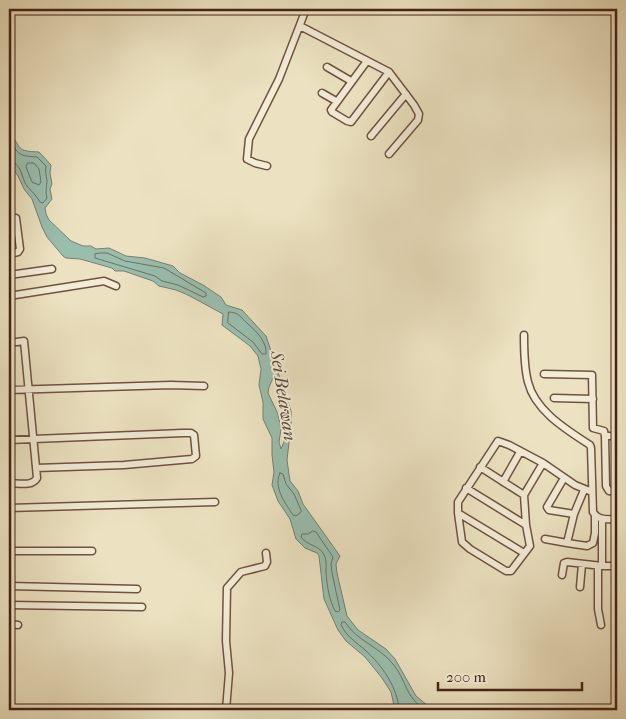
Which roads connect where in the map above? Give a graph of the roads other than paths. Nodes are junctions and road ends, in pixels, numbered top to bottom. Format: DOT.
graph roads {
  1 [pos="306,9"];
  2 [pos="300,26"];
  3 [pos="367,61"];
  4 [pos="327,67"];
  5 [pos="389,72"];
  6 [pos="351,81"];
  7 [pos="322,93"];
  8 [pos="406,94"];
  9 [pos="336,101"];
  10 [pos="371,136"];
  11 [pos="389,154"];
  12 [pos="267,166"];
  13 [pos="16,218"];
  14 [pos="9,254"];
  15 [pos="52,269"];
  16 [pos="9,275"];
  17 [pos="116,286"];
  18 [pos="9,296"];
  19 [pos="524,335"];
  20 [pos="9,344"];
  21 [pos="544,374"];
  22 [pos="204,386"];
  23 [pos="9,390"];
  24 [pos="29,390"];
  25 [pos="554,398"];
  26 [pos="593,399"];
  27 [pos="605,436"];
  28 [pos="617,436"];
  29 [pos="34,439"];
  30 [pos="9,440"];
  31 [pos="520,452"];
  32 [pos="542,463"];
  33 [pos="480,467"];
  34 [pos="36,468"];
  35 [pos="564,478"];
  36 [pos="503,482"];
  37 [pos="9,484"];
  38 [pos="466,488"];
  39 [pos="584,490"];
  40 [pos="592,492"];
  41 [pos="617,492"];
  42 [pos="524,495"];
  43 [pos="215,502"];
  44 [pos="9,508"];
  45 [pos="458,514"];
  46 [pos="574,514"];
  47 [pos="595,516"];
  48 [pos="602,519"];
  49 [pos="617,519"];
  50 [pos="526,525"];
  51 [pos="545,539"];
  52 [pos="567,543"];
  53 [pos="9,551"];
  54 [pos="92,551"];
  55 [pos="266,553"];
  56 [pos="524,553"];
  57 [pos="582,564"];
  58 [pos="600,566"];
  59 [pos="617,566"];
  60 [pos="562,575"];
  61 [pos="9,586"];
  62 [pos="580,587"];
  63 [pos="137,589"];
  64 [pos="9,605"];
  65 [pos="142,607"];
  66 [pos="9,624"];
  67 [pos="18,624"];
  68 [pos="601,626"];
  69 [pos="226,710"];
  1 -- 2 [label="street"];
  2 -- 3 [label="street"];
  2 -- 12 [label="street"];
  3 -- 5 [label="street"];
  3 -- 6 [label="street"];
  4 -- 6 [label="street"];
  5 -- 8 [label="street"];
  5 -- 9 [label="street"];
  6 -- 9 [label="street"];
  7 -- 9 [label="street"];
  8 -- 10 [label="street"];
  8 -- 11 [label="street"];
  13 -- 14 [label="street"];
  15 -- 16 [label="street"];
  17 -- 18 [label="street"];
  19 -- 40 [label="street"];
  20 -- 24 [label="street"];
  21 -- 26 [label="street"];
  22 -- 24 [label="street"];
  23 -- 24 [label="street"];
  24 -- 29 [label="street"];
  25 -- 26 [label="street"];
  26 -- 27 [label="street"];
  27 -- 28 [label="street"];
  27 -- 41 [label="street"];
  29 -- 30 [label="street"];
  29 -- 34 [label="street"];
  29 -- 34 [label="street"];
  31 -- 32 [label="street"];
  31 -- 33 [label="street"];
  31 -- 36 [label="street"];
  32 -- 35 [label="street"];
  32 -- 42 [label="street"];
  33 -- 36 [label="street"];
  33 -- 38 [label="street"];
  34 -- 37 [label="street"];
  35 -- 39 [label="street"];
  35 -- 46 [label="street"];
  36 -- 42 [label="street"];
  38 -- 45 [label="street"];
  38 -- 50 [label="street"];
  39 -- 40 [label="street"];
  39 -- 46 [label="street"];
  40 -- 47 [label="street"];
  42 -- 50 [label="street"];
  43 -- 44 [label="street"];
  45 -- 56 [label="street"];
  45 -- 56 [label="street"];
  46 -- 52 [label="street"];
  47 -- 48 [label="street"];
  47 -- 52 [label="street"];
  48 -- 49 [label="street"];
  48 -- 58 [label="street"];
  50 -- 56 [label="street"];
  51 -- 52 [label="street"];
  53 -- 54 [label="street"];
  55 -- 69 [label="street"];
  57 -- 58 [label="street"];
  57 -- 60 [label="street"];
  57 -- 62 [label="street"];
  58 -- 59 [label="street"];
  58 -- 68 [label="street"];
  61 -- 63 [label="street"];
  64 -- 65 [label="street"];
  66 -- 67 [label="street"];
}
